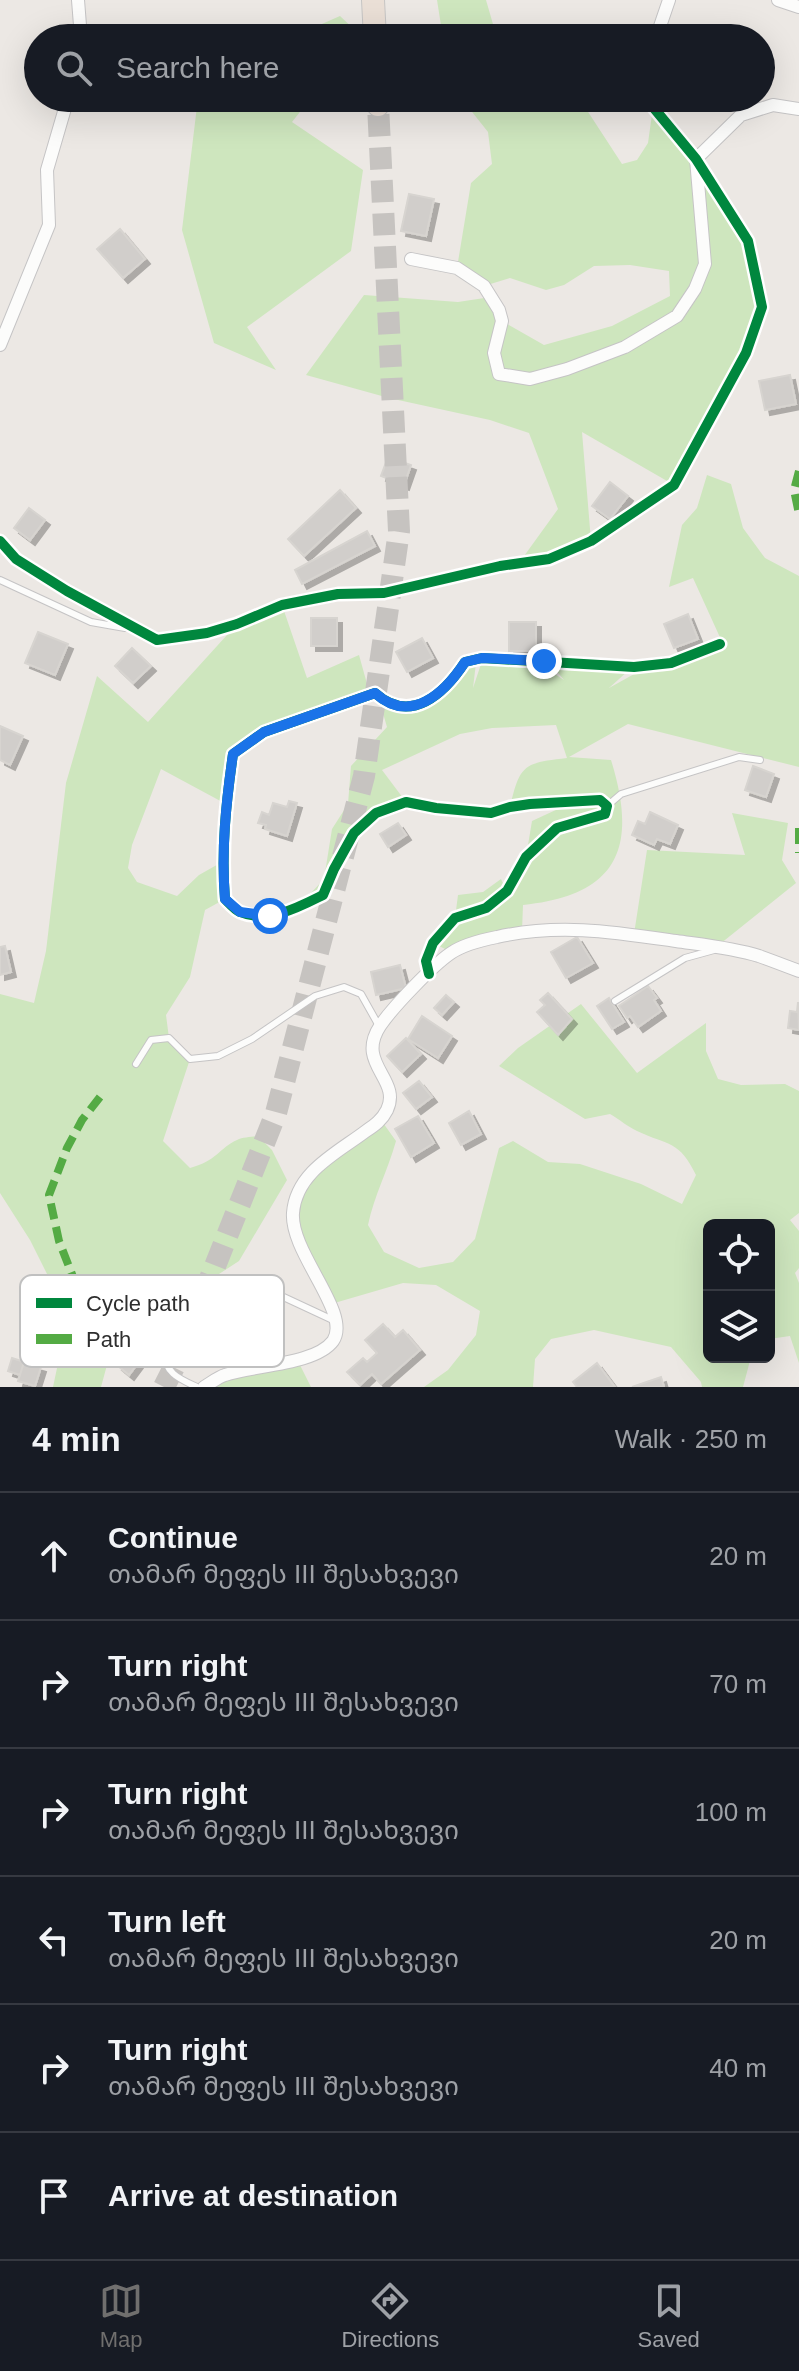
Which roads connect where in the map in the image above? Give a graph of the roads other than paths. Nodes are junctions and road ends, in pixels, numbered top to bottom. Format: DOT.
graph roads {
  1 [pos="78,0"];
  2 [pos="373,0"];
  3 [pos="669,0"];
  4 [pos="778,0"];
  5 [pos="799,7"];
  6 [pos="80,24"];
  7 [pos="374,24"];
  8 [pos="661,24"];
  9 [pos="775,105"];
  10 [pos="799,109"];
  11 [pos="64,112"];
  12 [pos="657,112"];
  13 [pos="751,112"];
  14 [pos="696,159"];
  15 [pos="411,259"];
  16 [pos="0,345"];
  17 [pos="0,541"];
  18 [pos="0,580"];
  19 [pos="137,630"];
  20 [pos="720,644"];
  21 [pos="760,760"];
  22 [pos="607,806"];
  23 [pos="721,948"];
  24 [pos="799,971"];
  25 [pos="429,974"];
  26 [pos="615,1001"];
  27 [pos="379,1027"];
  28 [pos="136,1064"];
  29 [pos="284,1297"];
  30 [pos="338,1323"];
  31 [pos="284,1362"];
  32 [pos="167,1367"];
  33 [pos="262,1367"];
  34 [pos="197,1387"];
  35 [pos="204,1387"];
  1 -- 6 [label="street"];
  2 -- 7 [label="highway"];
  3 -- 8 [label="street"];
  4 -- 5 [label="street"];
  9 -- 10 [label="street"];
  11 -- 16 [label="street"];
  12 -- 14 [label="street"];
  13 -- 14 [label="street"];
  14 -- 15 [label="street"];
  14 -- 19 [label="street"];
  17 -- 19 [label="street"];
  18 -- 19 [label="lane"];
  20 -- 22 [label="street"];
  21 -- 22 [label="lane"];
  22 -- 25 [label="street"];
  23 -- 24 [label="street"];
  23 -- 25 [label="street"];
  23 -- 26 [label="lane"];
  25 -- 27 [label="street"];
  27 -- 28 [label="lane"];
  27 -- 30 [label="street"];
  29 -- 30 [label="lane"];
  30 -- 31 [label="street"];
  32 -- 34 [label="lane"];
  33 -- 35 [label="street"];
}
